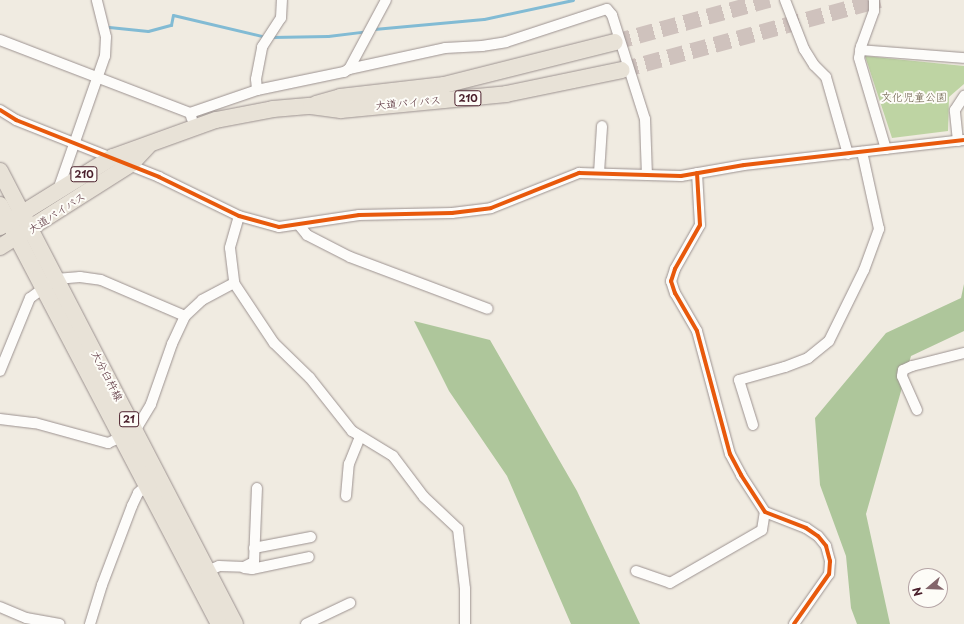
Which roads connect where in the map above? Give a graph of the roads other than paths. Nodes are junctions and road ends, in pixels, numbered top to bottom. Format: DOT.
graph roads {
  1 [pos="97,0"];
  2 [pos="282,0"];
  3 [pos="386,0"];
  4 [pos="785,0"];
  5 [pos="874,0"];
  6 [pos="0,40"];
  7 [pos="615,42"];
  8 [pos="860,50"];
  9 [pos="964,58"];
  10 [pos="349,69"];
  11 [pos="622,70"];
  12 [pos="97,77"];
  13 [pos="257,90"];
  14 [pos="964,96"];
  15 [pos="311,106"];
  16 [pos="0,110"];
  17 [pos="192,120"];
  18 [pos="602,126"];
  19 [pos="961,141"];
  20 [pos="73,142"];
  21 [pos="149,144"];
  22 [pos="886,149"];
  23 [pos="862,152"];
  24 [pos="848,154"];
  25 [pos="113,156"];
  26 [pos="131,164"];
  27 [pos="0,171"];
  28 [pos="599,173"];
  29 [pos="697,173"];
  30 [pos="647,175"];
  31 [pos="58,190"];
  32 [pos="0,205"];
  33 [pos="238,216"];
  34 [pos="10,221"];
  35 [pos="299,225"];
  36 [pos="24,234"];
  37 [pos="0,247"];
  38 [pos="50,283"];
  39 [pos="234,284"];
  40 [pos="488,309"];
  41 [pos="185,316"];
  42 [pos="964,353"];
  43 [pos="0,371"];
  44 [pos="917,410"];
  45 [pos="0,419"];
  46 [pos="753,424"];
  47 [pos="129,434"];
  48 [pos="360,437"];
  49 [pos="153,481"];
  50 [pos="257,488"];
  51 [pos="346,496"];
  52 [pos="765,512"];
  53 [pos="311,537"];
  54 [pos="254,548"];
  55 [pos="309,557"];
  56 [pos="244,568"];
  57 [pos="636,571"];
  58 [pos="201,573"];
  59 [pos="350,603"];
  60 [pos="0,608"];
  61 [pos="59,624"];
  62 [pos="90,624"];
  63 [pos="219,624"];
  64 [pos="235,624"];
  65 [pos="306,624"];
  66 [pos="465,624"];
  67 [pos="794,624"];
  1 -- 12 [label="street"];
  2 -- 13 [label="street"];
  3 -- 10 [label="street"];
  4 -- 24 [label="street"];
  5 -- 8 [label="street"];
  6 -- 12 [label="street"];
  7 -- 15 [label="main road, 大道バイパス / 210"];
  8 -- 9 [label="street"];
  8 -- 22 [label="street"];
  10 -- 13 [label="street"];
  10 -- 30 [label="street"];
  11 -- 15 [label="main road, 大道バイパス / 210"];
  12 -- 17 [label="street"];
  12 -- 20 [label="street"];
  13 -- 17 [label="street"];
  14 -- 19 [label="street"];
  15 -- 17 [label="main road, 大道バイパス / 210"];
  16 -- 20 [label="street"];
  17 -- 21 [label="main road, 大道バイパス / 210"];
  18 -- 28 [label="street"];
  19 -- 22 [label="street"];
  20 -- 25 [label="street"];
  20 -- 31 [label="street"];
  21 -- 25 [label="main road, 大道バイパス / 210"];
  21 -- 26 [label="main road, 大道バイパス / 210"];
  22 -- 23 [label="street"];
  23 -- 24 [label="street"];
  23 -- 46 [label="street"];
  24 -- 29 [label="street"];
  25 -- 26 [label="street"];
  25 -- 31 [label="main road, 大道バイパス / 210"];
  26 -- 33 [label="street"];
  26 -- 36 [label="main road, 大道バイパス / 210"];
  27 -- 34 [label="main road, 大分臼杵線 / 21"];
  28 -- 30 [label="street"];
  28 -- 35 [label="street"];
  29 -- 30 [label="street"];
  29 -- 52 [label="street"];
  31 -- 34 [label="main road, 大道バイパス / 210"];
  32 -- 34 [label="main road, 大分臼杵線 / 21"];
  33 -- 35 [label="street"];
  33 -- 39 [label="street"];
  34 -- 36 [label="main road, 大分臼杵線 / 21"];
  35 -- 40 [label="street"];
  36 -- 37 [label="main road, 大道バイパス / 210"];
  36 -- 38 [label="main road, 大分臼杵線 / 21"];
  38 -- 41 [label="street"];
  38 -- 43 [label="street"];
  38 -- 47 [label="main road, 大分臼杵線 / 21"];
  39 -- 41 [label="street"];
  39 -- 48 [label="street"];
  41 -- 47 [label="street"];
  42 -- 44 [label="street"];
  45 -- 47 [label="street"];
  47 -- 49 [label="main road, 大分臼杵線 / 21"];
  48 -- 51 [label="street"];
  48 -- 66 [label="street"];
  49 -- 58 [label="main road, 大分臼杵線 / 21"];
  49 -- 62 [label="street"];
  50 -- 54 [label="street"];
  52 -- 57 [label="street"];
  52 -- 67 [label="street"];
  53 -- 54 [label="street"];
  54 -- 56 [label="street"];
  55 -- 56 [label="street"];
  56 -- 58 [label="street"];
  58 -- 63 [label="main road, 大分臼杵線 / 21"];
  58 -- 64 [label="main road, 大分臼杵線 / 21"];
  59 -- 65 [label="street"];
  60 -- 61 [label="street"];
}
